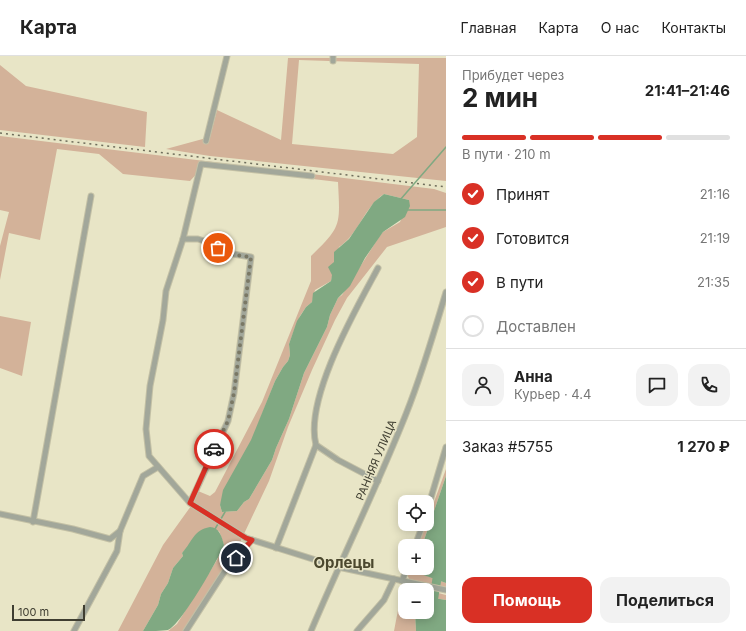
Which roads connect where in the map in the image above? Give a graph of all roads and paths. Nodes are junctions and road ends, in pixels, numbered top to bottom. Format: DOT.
graph roads {
  1 [pos="228,56"];
  2 [pos="206,141"];
  3 [pos="312,176"];
  4 [pos="91,196"];
  5 [pos="183,239"];
  6 [pos="378,268"];
  7 [pos="446,292"];
  8 [pos="316,445"];
  9 [pos="446,447"];
  10 [pos="158,467"];
  11 [pos="378,481"];
  12 [pos="432,495"];
  13 [pos="190,503"];
  14 [pos="0,514"];
  15 [pos="33,522"];
  16 [pos="120,531"];
  17 [pos="252,540"];
  18 [pos="276,548"];
  19 [pos="338,567"];
  20 [pos="404,575"];
  21 [pos="394,579"];
  22 [pos="402,581"];
  23 [pos="446,590"];
  24 [pos="312,630"];
  25 [pos="74,631"];
  26 [pos="186,631"];
  27 [pos="318,631"];
  28 [pos="357,631"];
  1 -- 2 [label="street"];
  3 -- 5 [label="street"];
  4 -- 15 [label="street"];
  5 -- 10 [label="street"];
  5 -- 13 [label="street"];
  6 -- 8 [label="street"];
  7 -- 11 [label="street, РАННЯЯ УЛИЦА"];
  8 -- 11 [label="street"];
  8 -- 18 [label="street"];
  9 -- 12 [label="street"];
  10 -- 13 [label="street"];
  10 -- 16 [label="street"];
  11 -- 19 [label="street, РАННЯЯ УЛИЦА"];
  13 -- 17 [label="street"];
  14 -- 15 [label="street"];
  15 -- 16 [label="street"];
  16 -- 25 [label="street"];
  17 -- 18 [label="street"];
  17 -- 26 [label="street"];
  18 -- 19 [label="street"];
  19 -- 21 [label="street"];
  19 -- 24 [label="street, РАННЯЯ УЛИЦА"];
  20 -- 22 [label="street"];
  21 -- 22 [label="street"];
  21 -- 28 [label="street"];
  22 -- 23 [label="street"];
  24 -- 27 [label="street"];
}
